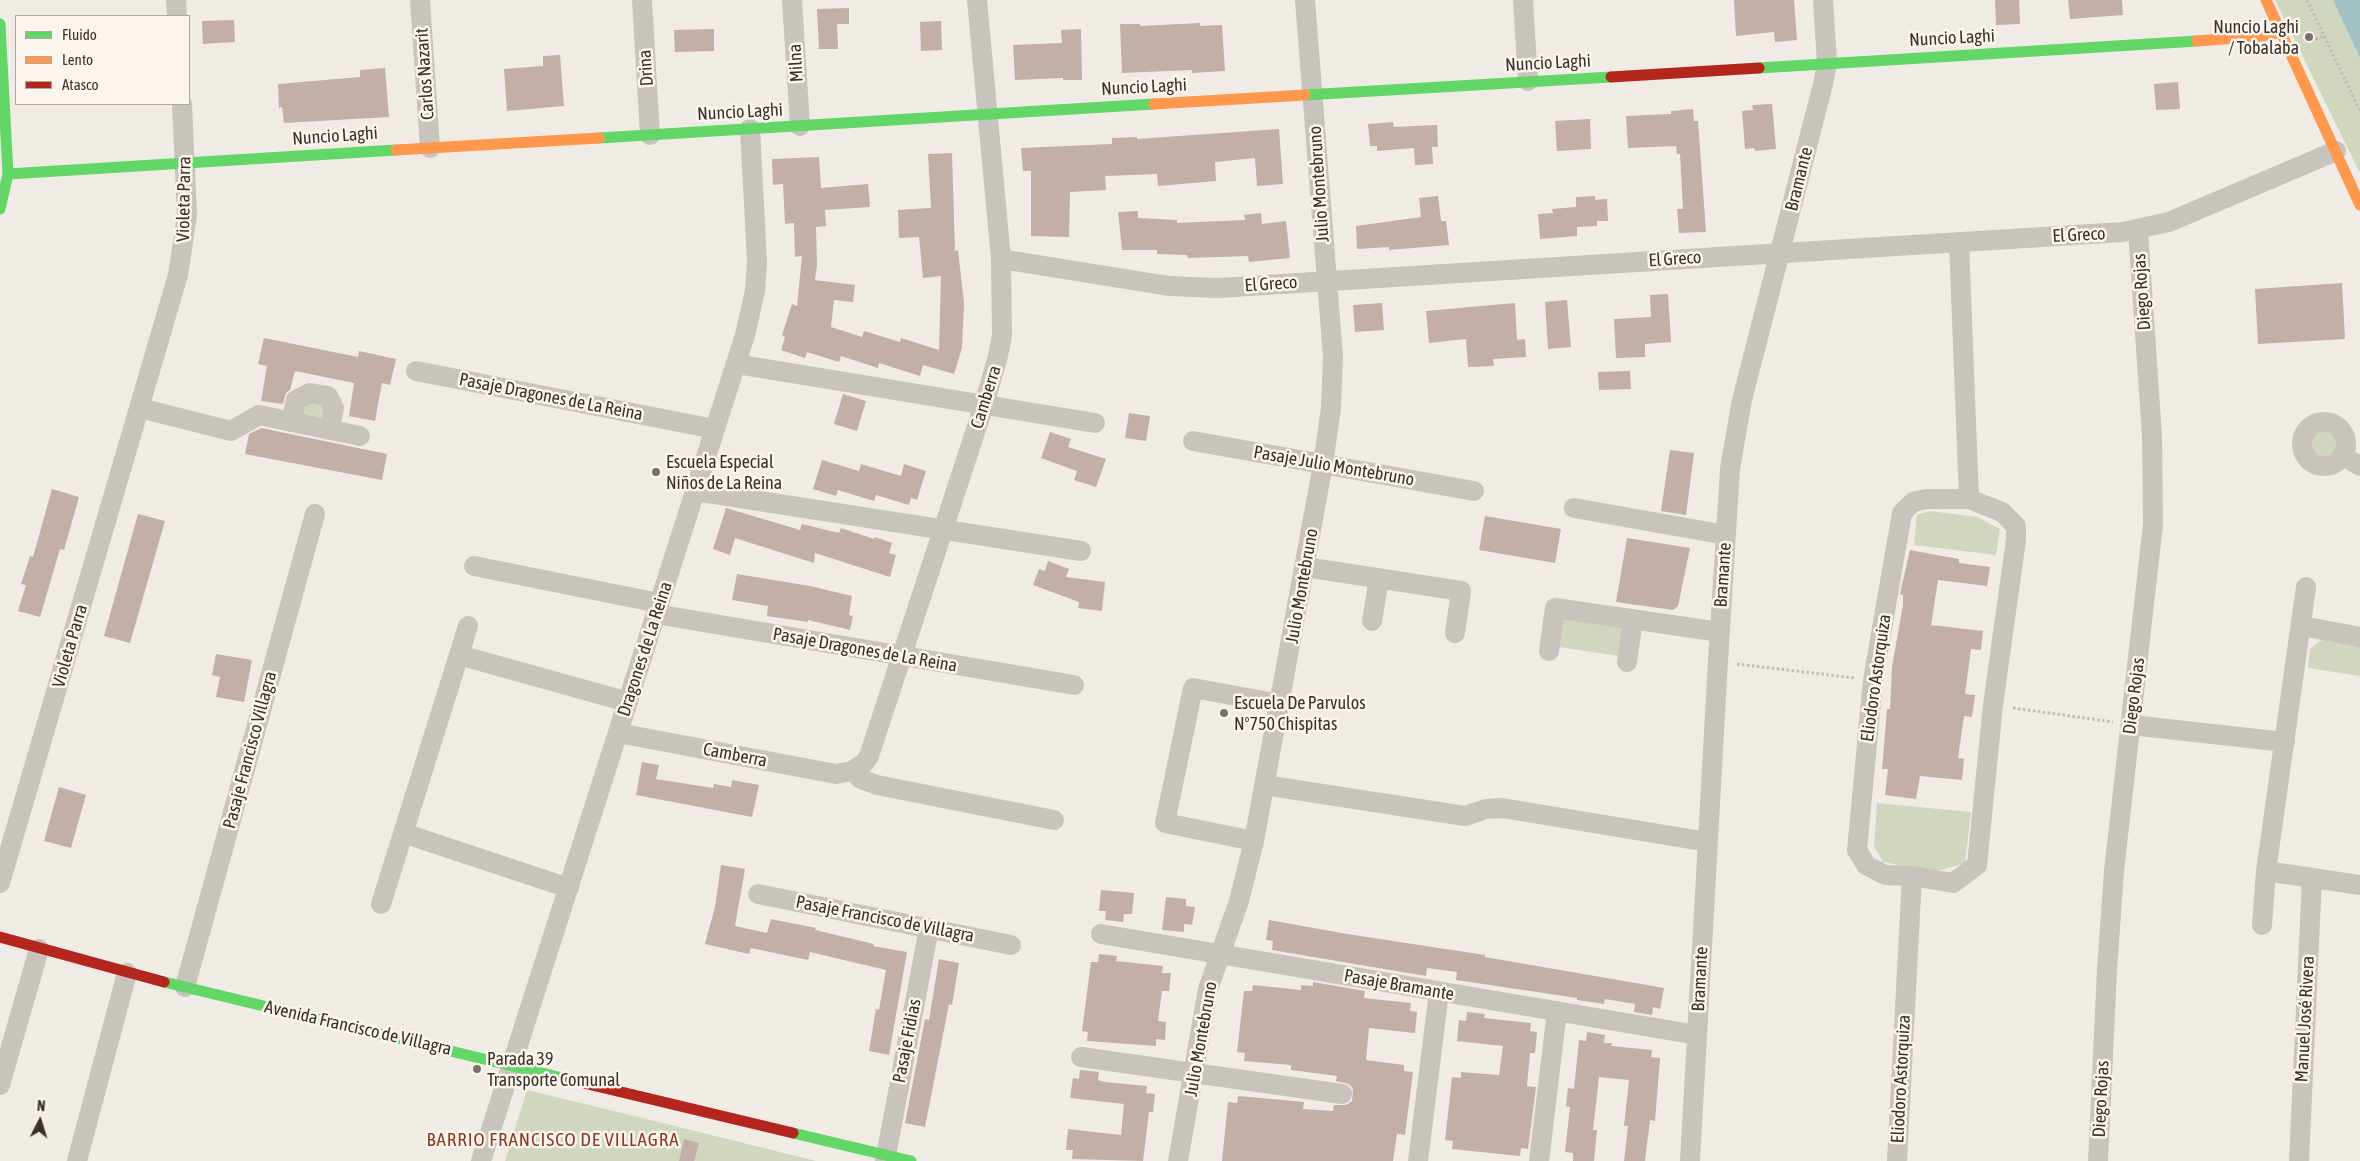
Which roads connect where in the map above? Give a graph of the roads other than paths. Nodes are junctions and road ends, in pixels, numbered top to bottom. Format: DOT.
graph roads {
  1 [pos="176,0"];
  2 [pos="420,0"];
  3 [pos="642,0"];
  4 [pos="792,0"];
  5 [pos="977,0"];
  6 [pos="1305,0"];
  7 [pos="1524,0"];
  8 [pos="1823,0"];
  9 [pos="2266,0"];
  10 [pos="177,15"];
  11 [pos="0,24"];
  12 [pos="2281,32"];
  13 [pos="1827,63"];
  14 [pos="1528,82"];
  15 [pos="1312,95"];
  16 [pos="182,105"];
  17 [pos="986,114"];
  18 [pos="800,126"];
  19 [pos="750,129"];
  20 [pos="650,135"];
  21 [pos="430,148"];
  22 [pos="2336,151"];
  23 [pos="186,163"];
  24 [pos="8,174"];
  25 [pos="2360,205"];
  26 [pos="0,209"];
  27 [pos="2138,230"];
  28 [pos="1959,242"];
  29 [pos="1781,252"];
  30 [pos="1000,259"];
  31 [pos="1327,281"];
  32 [pos="736,364"];
  33 [pos="416,371"];
  34 [pos="984,405"];
  35 [pos="140,408"];
  36 [pos="291,422"];
  37 [pos="1095,423"];
  38 [pos="715,429"];
  39 [pos="329,430"];
  40 [pos="360,436"];
  41 [pos="1194,441"];
  42 [pos="1323,464"];
  43 [pos="695,491"];
  44 [pos="1474,491"];
  45 [pos="1969,499"];
  46 [pos="1574,508"];
  47 [pos="315,514"];
  48 [pos="943,530"];
  49 [pos="1726,534"];
  50 [pos="1081,551"];
  51 [pos="474,566"];
  52 [pos="1305,566"];
  53 [pos="1379,578"];
  54 [pos="2306,587"];
  55 [pos="658,609"];
  56 [pos="1633,619"];
  57 [pos="1372,621"];
  58 [pos="468,626"];
  59 [pos="2302,626"];
  60 [pos="1720,632"];
  61 [pos="1455,633"];
  62 [pos="2360,636"];
  63 [pos="1549,651"];
  64 [pos="459,655"];
  65 [pos="902,656"];
  66 [pos="1627,662"];
  67 [pos="1074,685"];
  68 [pos="628,702"];
  69 [pos="1280,704"];
  70 [pos="2131,725"];
  71 [pos="618,733"];
  72 [pos="2285,742"];
  73 [pos="852,771"];
  74 [pos="1264,785"];
  75 [pos="1054,820"];
  76 [pos="403,833"];
  77 [pos="1254,841"];
  78 [pos="1708,842"];
  79 [pos="2266,871"];
  80 [pos="1912,876"];
  81 [pos="2312,878"];
  82 [pos="0,883"];
  83 [pos="2360,885"];
  84 [pos="569,888"];
  85 [pos="758,894"];
  86 [pos="381,904"];
  87 [pos="2262,925"];
  88 [pos="929,928"];
  89 [pos="1101,934"];
  90 [pos="0,937"];
  91 [pos="1011,944"];
  92 [pos="39,949"];
  93 [pos="1219,954"];
  94 [pos="127,973"];
  95 [pos="185,987"];
  96 [pos="1439,992"];
  97 [pos="1556,1011"];
  98 [pos="1697,1035"];
  99 [pos="1081,1056"];
  100 [pos="512,1065"];
  101 [pos="1194,1073"];
  102 [pos="0,1085"];
  103 [pos="1342,1094"];
  104 [pos="885,1158"];
  105 [pos="77,1161"];
  106 [pos="481,1161"];
  107 [pos="911,1161"];
  108 [pos="1178,1161"];
  109 [pos="1418,1161"];
  110 [pos="1539,1161"];
  111 [pos="1690,1161"];
  112 [pos="1896,1161"];
  113 [pos="2098,1161"];
  114 [pos="2299,1161"];
  1 -- 10 [label="street"];
  2 -- 21 [label="street, Carlos Nazarit"];
  3 -- 20 [label="street, Drina"];
  4 -- 18 [label="street, Milna"];
  5 -- 17 [label="street, Camberra"];
  6 -- 15 [label="street, Julio Montebruno"];
  7 -- 14 [label="street"];
  8 -- 13 [label="street, Bramante"];
  9 -- 12 [label="street"];
  11 -- 24 [label="street"];
  12 -- 13 [label="street, Nuncio Laghi"];
  12 -- 22 [label="street"];
  13 -- 14 [label="street, Nuncio Laghi"];
  13 -- 29 [label="street, Bramante"];
  14 -- 15 [label="street, Nuncio Laghi"];
  15 -- 17 [label="street, Nuncio Laghi"];
  15 -- 31 [label="street, Julio Montebruno"];
  16 -- 23 [label="street, Violeta Parra"];
  17 -- 18 [label="street, Nuncio Laghi"];
  17 -- 30 [label="street, Camberra"];
  18 -- 19 [label="street, Nuncio Laghi"];
  19 -- 20 [label="street, Nuncio Laghi"];
  19 -- 32 [label="street, Dragones de La Reina"];
  20 -- 21 [label="street, Nuncio Laghi"];
  21 -- 23 [label="street, Nuncio Laghi"];
  22 -- 25 [label="street"];
  22 -- 27 [label="street, El Greco"];
  23 -- 24 [label="street, Nuncio Laghi"];
  23 -- 35 [label="street, Violeta Parra"];
  24 -- 26 [label="street"];
  27 -- 28 [label="street, El Greco"];
  27 -- 70 [label="street, Diego Rojas"];
  28 -- 29 [label="street, El Greco"];
  28 -- 45 [label="street"];
  29 -- 31 [label="street, El Greco"];
  29 -- 49 [label="street, Bramante"];
  30 -- 31 [label="street, El Greco"];
  30 -- 34 [label="street, Camberra"];
  31 -- 42 [label="street, Julio Montebruno"];
  32 -- 34 [label="street"];
  32 -- 38 [label="street, Dragones de La Reina"];
  33 -- 38 [label="street, Pasaje Dragones de La Reina"];
  34 -- 37 [label="street"];
  34 -- 48 [label="street, Camberra"];
  35 -- 36 [label="street"];
  35 -- 82 [label="street, Violeta Parra"];
  36 -- 39 [label="street"];
  36 -- 39 [label="street"];
  38 -- 43 [label="street, Dragones de La Reina"];
  39 -- 40 [label="street"];
  41 -- 42 [label="street, Pasaje Julio Montebruno"];
  42 -- 44 [label="street, Pasaje Julio Montebruno"];
  42 -- 52 [label="street, Julio Montebruno"];
  43 -- 48 [label="street"];
  43 -- 55 [label="street, Dragones de La Reina"];
  45 -- 80 [label="street, Eliodoro Astorquiza"];
  45 -- 80 [label="street, Eliodoro Astorquiza"];
  46 -- 49 [label="street"];
  47 -- 95 [label="street, Pasaje Francisco Villagra"];
  48 -- 50 [label="street"];
  48 -- 65 [label="street, Camberra"];
  49 -- 60 [label="street, Bramante"];
  51 -- 55 [label="street, Pasaje Dragones de La Reina"];
  52 -- 53 [label="street"];
  52 -- 69 [label="street, Julio Montebruno"];
  53 -- 57 [label="street"];
  53 -- 61 [label="street"];
  54 -- 59 [label="street"];
  55 -- 65 [label="street, Pasaje Dragones de La Reina"];
  55 -- 68 [label="street, Dragones de La Reina"];
  56 -- 60 [label="street"];
  56 -- 63 [label="street"];
  56 -- 66 [label="street"];
  58 -- 64 [label="street"];
  59 -- 62 [label="street"];
  59 -- 72 [label="street"];
  60 -- 78 [label="street, Bramante"];
  64 -- 68 [label="street"];
  64 -- 76 [label="street"];
  65 -- 67 [label="street, Pasaje Dragones de La Reina"];
  65 -- 73 [label="street, Camberra"];
  68 -- 71 [label="street, Dragones de La Reina"];
  69 -- 74 [label="street, Julio Montebruno"];
  69 -- 77 [label="street"];
  70 -- 72 [label="street"];
  70 -- 113 [label="street, Diego Rojas"];
  71 -- 73 [label="street, Camberra"];
  71 -- 84 [label="street, Dragones de La Reina"];
  72 -- 79 [label="street"];
  73 -- 75 [label="street"];
  74 -- 77 [label="street, Julio Montebruno"];
  74 -- 78 [label="street"];
  76 -- 84 [label="street"];
  76 -- 86 [label="street"];
  77 -- 93 [label="street, Julio Montebruno"];
  78 -- 98 [label="street, Bramante"];
  79 -- 81 [label="street"];
  79 -- 87 [label="street"];
  80 -- 112 [label="street, Eliodoro Astorquiza"];
  81 -- 83 [label="street"];
  81 -- 114 [label="street, Manuel José Rivera"];
  84 -- 100 [label="street, Dragones de La Reina"];
  85 -- 88 [label="street, Pasaje Francisco de Villagra"];
  88 -- 91 [label="street, Pasaje Francisco de Villagra"];
  88 -- 104 [label="street, Pasaje Fidias"];
  89 -- 93 [label="street, Pasaje Bramante"];
  90 -- 92 [label="street, Avenida Francisco de Villagra"];
  92 -- 94 [label="street, Avenida Francisco de Villagra"];
  92 -- 102 [label="street"];
  93 -- 96 [label="street, Pasaje Bramante"];
  93 -- 101 [label="street, Julio Montebruno"];
  94 -- 95 [label="street, Avenida Francisco de Villagra"];
  94 -- 105 [label="street"];
  95 -- 100 [label="street, Avenida Francisco de Villagra"];
  96 -- 97 [label="street, Pasaje Bramante"];
  96 -- 109 [label="street"];
  97 -- 98 [label="street, Pasaje Bramante"];
  97 -- 110 [label="street"];
  98 -- 111 [label="street, Bramante"];
  99 -- 101 [label="street"];
  100 -- 104 [label="street, Avenida Francisco de Villagra"];
  100 -- 106 [label="street, Dragones de La Reina"];
  101 -- 103 [label="street"];
  101 -- 108 [label="street, Julio Montebruno"];
  104 -- 107 [label="street, Avenida Francisco de Villagra"];
}
